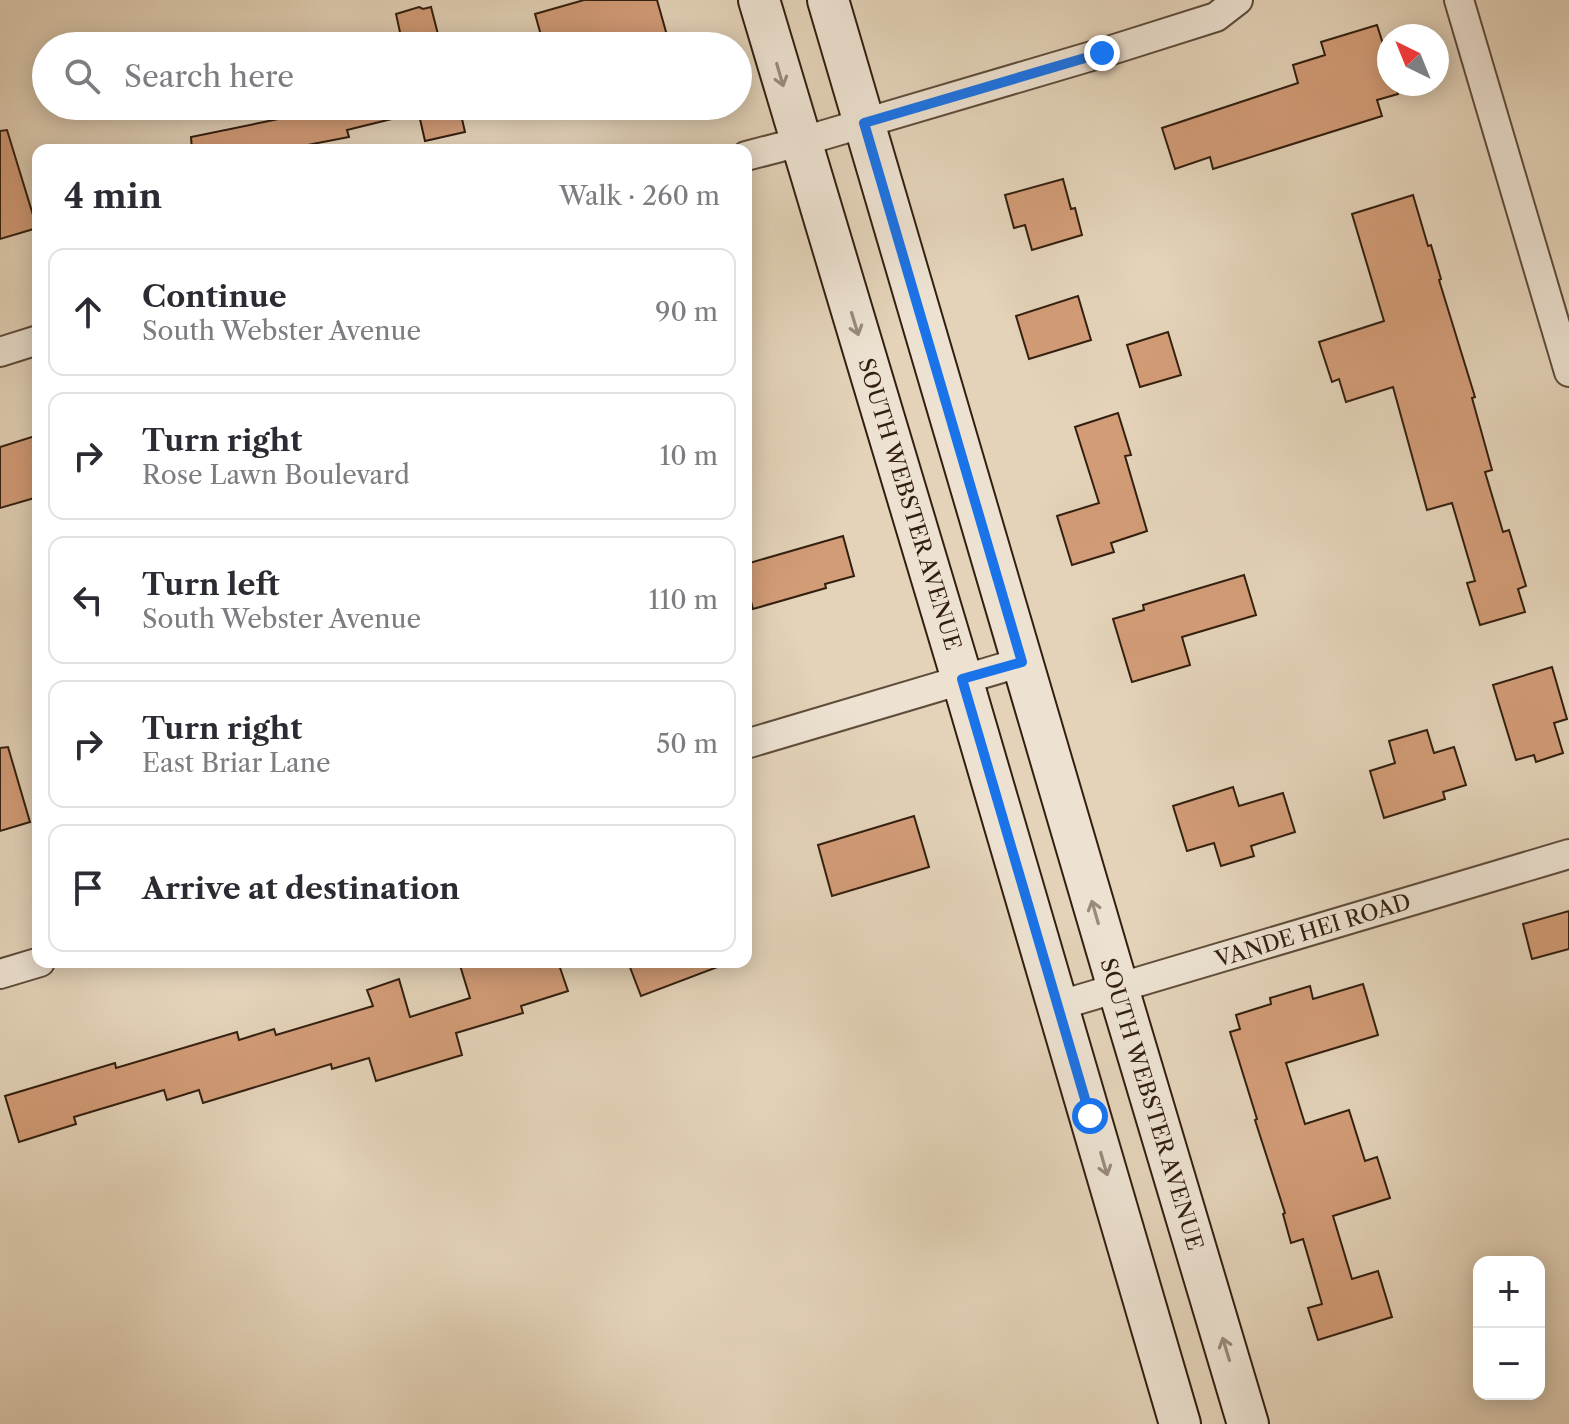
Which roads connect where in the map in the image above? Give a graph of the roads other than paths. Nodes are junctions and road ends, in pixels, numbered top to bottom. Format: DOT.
graph roads {
  1 [pos="759,0"];
  2 [pos="828,0"];
  3 [pos="1238,0"];
  4 [pos="1459,0"];
  5 [pos="864,123"];
  6 [pos="800,142"];
  7 [pos="752,154"];
  8 [pos="32,342"];
  9 [pos="0,352"];
  10 [pos="1569,372"];
  11 [pos="1022,662"];
  12 [pos="962,679"];
  13 [pos="752,742"];
  14 [pos="1569,854"];
  15 [pos="32,964"];
  16 [pos="0,974"];
  17 [pos="1118,988"];
  18 [pos="1057,1006"];
  19 [pos="1180,1424"];
  20 [pos="1248,1424"];
  1 -- 6 [label="main road, SOUTH WEBSTER AVENUE, one-way"];
  2 -- 5 [label="main road, SOUTH WEBSTER AVENUE"];
  3 -- 5 [label="street"];
  4 -- 10 [label="street"];
  5 -- 6 [label="street"];
  5 -- 11 [label="main road, SOUTH WEBSTER AVENUE"];
  6 -- 7 [label="street"];
  6 -- 12 [label="main road, SOUTH WEBSTER AVENUE, one-way"];
  8 -- 9 [label="street"];
  11 -- 12 [label="street"];
  17 -- 11 [label="main road, SOUTH WEBSTER AVENUE, one-way"];
  12 -- 13 [label="street"];
  12 -- 18 [label="main road, SOUTH WEBSTER AVENUE"];
  14 -- 17 [label="street, VANDE HEI ROAD"];
  15 -- 16 [label="street"];
  17 -- 18 [label="street, VANDE HEI ROAD"];
  20 -- 17 [label="main road, SOUTH WEBSTER AVENUE, one-way"];
  18 -- 19 [label="main road, SOUTH WEBSTER AVENUE, one-way"];
}
